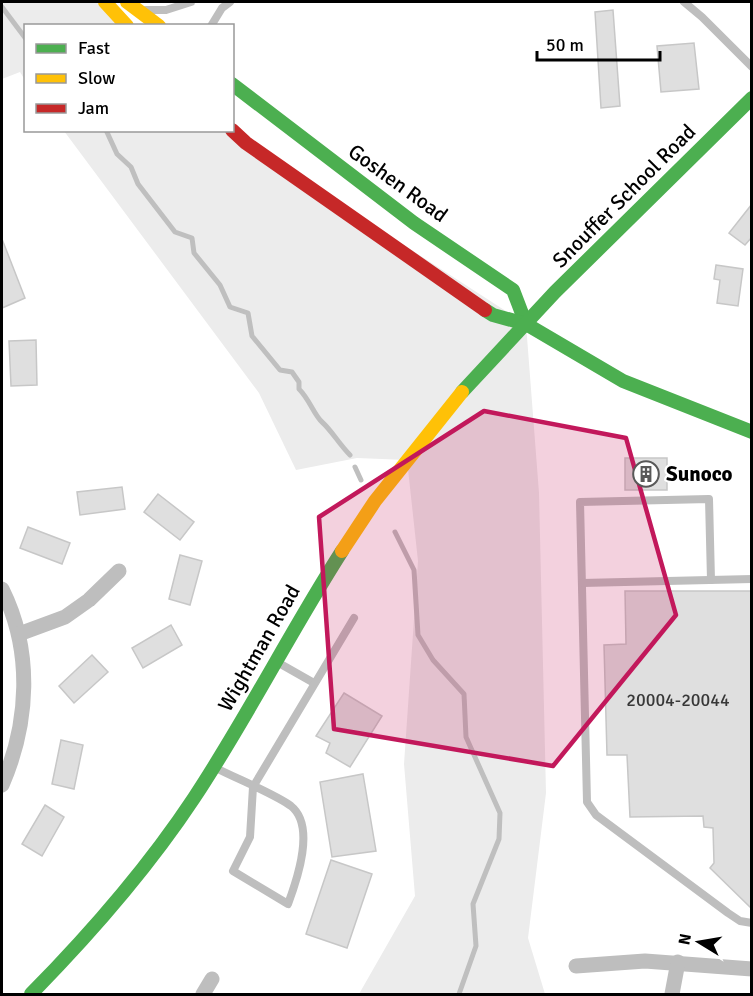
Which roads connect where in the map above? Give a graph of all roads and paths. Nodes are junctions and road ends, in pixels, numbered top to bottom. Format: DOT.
graph roads {
  1 [pos="105,2"];
  2 [pos="127,2"];
  3 [pos="191,2"];
  4 [pos="230,2"];
  5 [pos="684,2"];
  6 [pos="140,10"];
  7 [pos="125,24"];
  8 [pos="157,24"];
  9 [pos="212,24"];
  10 [pos="752,67"];
  11 [pos="234,86"];
  12 [pos="752,98"];
  13 [pos="234,132"];
  14 [pos="526,324"];
  15 [pos="752,432"];
  16 [pos="119,572"];
  17 [pos="752,579"];
  18 [pos="711,580"];
  19 [pos="582,583"];
  20 [pos="2,589"];
  21 [pos="354,618"];
  22 [pos="19,634"];
  23 [pos="276,662"];
  24 [pos="314,683"];
  25 [pos="214,767"];
  26 [pos="2,785"];
  27 [pos="253,787"];
  28 [pos="752,923"];
  29 [pos="678,962"];
  30 [pos="576,966"];
  31 [pos="752,969"];
  32 [pos="212,980"];
  33 [pos="31,994"];
  34 [pos="203,994"];
  35 [pos="672,994"];
  1 -- 7 [label="main road"];
  2 -- 6 [label="main road"];
  3 -- 6 [label="lane"];
  4 -- 9 [label="lane"];
  5 -- 10 [label="lane"];
  6 -- 8 [label="main road"];
  11 -- 14 [label="main road, Goshen Road"];
  12 -- 14 [label="main road, Snouffer School Road"];
  13 -- 14 [label="main road"];
  14 -- 15 [label="main road"];
  14 -- 23 [label="main road, Wightman Road"];
  16 -- 22 [label="street"];
  17 -- 18 [label="lane"];
  18 -- 19 [label="lane"];
  18 -- 19 [label="lane"];
  19 -- 28 [label="lane"];
  20 -- 22 [label="street"];
  21 -- 24 [label="lane"];
  22 -- 26 [label="street"];
  23 -- 24 [label="lane"];
  23 -- 25 [label="main road, Wightman Road"];
  24 -- 27 [label="lane"];
  25 -- 27 [label="lane"];
  25 -- 33 [label="main road, Wightman Road"];
  27 -- 27 [label="lane"];
  29 -- 30 [label="street"];
  29 -- 31 [label="street"];
  29 -- 35 [label="street"];
  32 -- 34 [label="street"];
}
